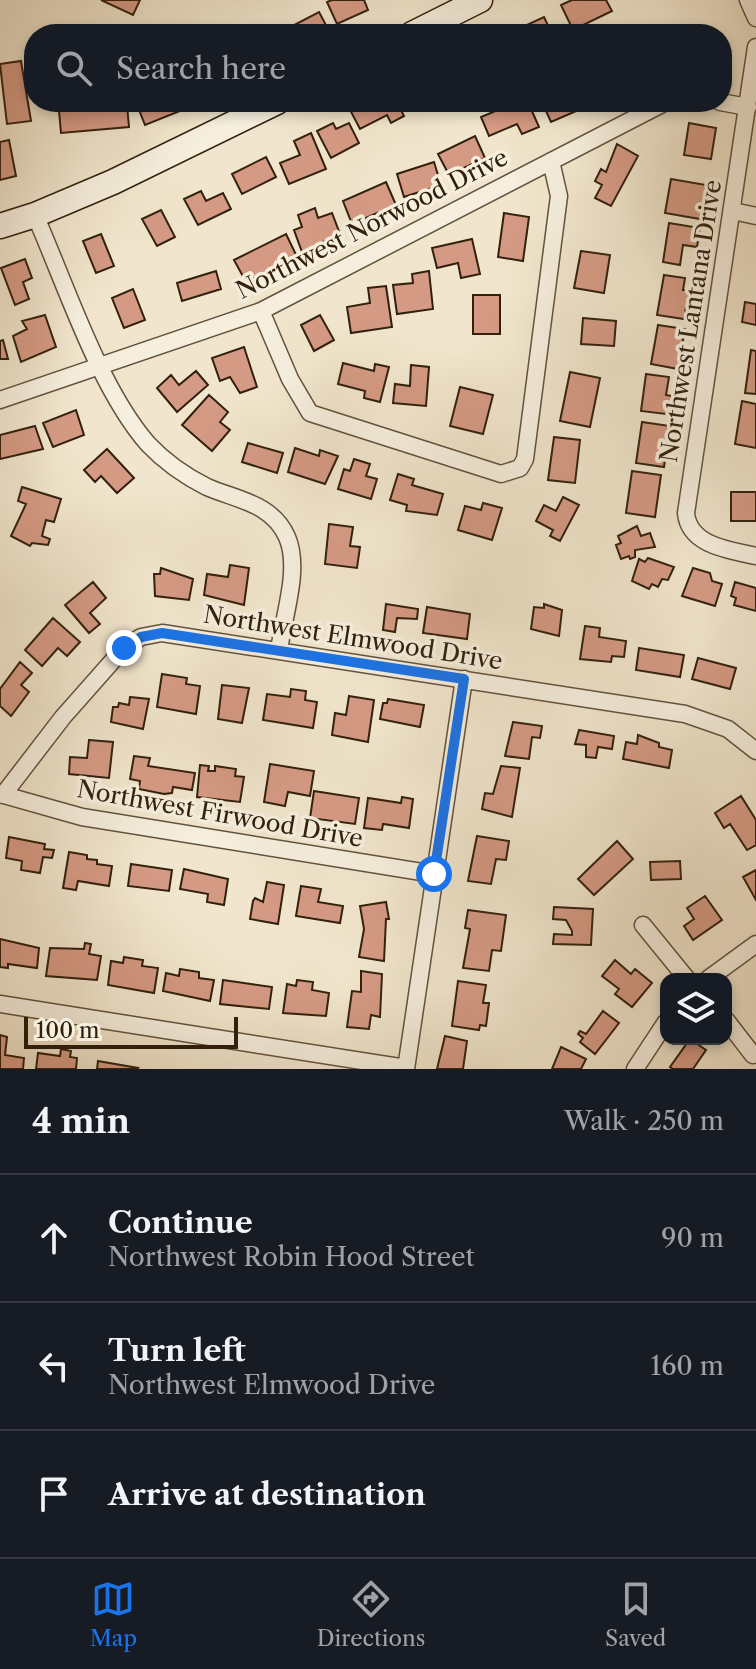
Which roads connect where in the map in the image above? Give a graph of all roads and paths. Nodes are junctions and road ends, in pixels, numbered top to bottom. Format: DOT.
graph roads {
  1 [pos="480,0"];
  2 [pos="748,0"];
  3 [pos="756,18"];
  4 [pos="432,24"];
  5 [pos="756,47"];
  6 [pos="732,104"];
  7 [pos="748,107"];
  8 [pos="256,112"];
  9 [pos="647,112"];
  10 [pos="551,161"];
  11 [pos="733,211"];
  12 [pos="35,215"];
  13 [pos="756,216"];
  14 [pos="0,226"];
  15 [pos="261,311"];
  16 [pos="101,366"];
  17 [pos="0,400"];
  18 [pos="756,556"];
  19 [pos="279,651"];
  20 [pos="464,679"];
  21 [pos="756,751"];
  22 [pos="2,795"];
  23 [pos="434,874"];
  24 [pos="643,925"];
  25 [pos="756,944"];
  26 [pos="682,973"];
  27 [pos="716,973"];
  28 [pos="0,1004"];
  29 [pos="732,1028"];
  30 [pos="660,1031"];
  31 [pos="753,1055"];
  32 [pos="406,1068"];
  33 [pos="635,1069"];
  1 -- 4 [label="main road"];
  2 -- 3 [label="street"];
  5 -- 7 [label="street, Northwest Lantana Drive"];
  6 -- 7 [label="street"];
  7 -- 11 [label="street, Northwest Lantana Drive"];
  8 -- 12 [label="main road"];
  9 -- 10 [label="street, Northwest Norwood Drive"];
  10 -- 15 [label="street, Northwest Norwood Drive"];
  10 -- 15 [label="street"];
  11 -- 13 [label="street"];
  11 -- 18 [label="street, Northwest Lantana Drive"];
  12 -- 14 [label="main road"];
  12 -- 16 [label="street"];
  15 -- 16 [label="street, Northwest Norwood Drive"];
  16 -- 17 [label="street, Northwest Norwood Drive"];
  16 -- 19 [label="street"];
  19 -- 20 [label="street, Northwest Elmwood Drive"];
  19 -- 22 [label="street, Northwest Elmwood Drive"];
  20 -- 21 [label="street, Northwest Elmwood Drive"];
  20 -- 23 [label="street"];
  22 -- 23 [label="street, Northwest Firwood Drive"];
  23 -- 32 [label="street"];
  24 -- 26 [label="street"];
  25 -- 27 [label="street"];
  28 -- 32 [label="street"];
  29 -- 31 [label="street"];
  30 -- 33 [label="street"];
}
